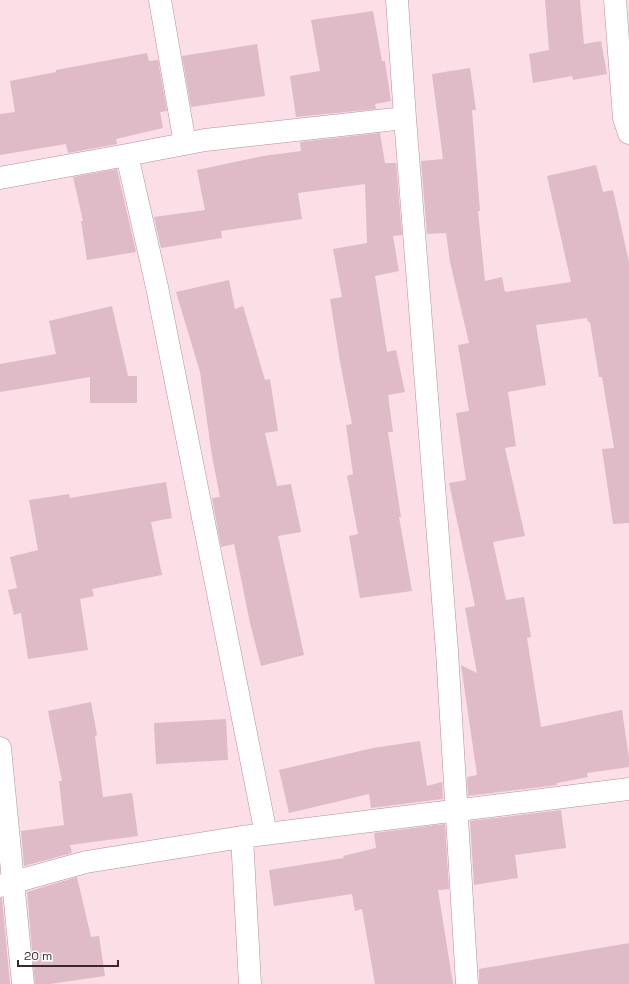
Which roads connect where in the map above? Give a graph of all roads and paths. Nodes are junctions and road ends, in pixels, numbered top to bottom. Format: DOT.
graph roads {
  1 [pos="160,0"];
  2 [pos="397,0"];
  3 [pos="614,0"];
  4 [pos="405,118"];
  5 [pos="629,133"];
  6 [pos="186,144"];
  7 [pos="127,156"];
  8 [pos="0,178"];
  9 [pos="0,748"];
  10 [pos="629,789"];
  11 [pos="456,810"];
  12 [pos="266,834"];
  13 [pos="242,837"];
  14 [pos="7,885"];
  15 [pos="23,984"];
  16 [pos="250,984"];
  17 [pos="467,984"];
  1 -- 6 [label="street"];
  2 -- 4 [label="street"];
  3 -- 5 [label="street"];
  4 -- 6 [label="street"];
  4 -- 11 [label="street"];
  6 -- 7 [label="street"];
  7 -- 8 [label="street"];
  7 -- 12 [label="street"];
  9 -- 14 [label="street"];
  10 -- 11 [label="street"];
  11 -- 12 [label="street"];
  11 -- 17 [label="street"];
  12 -- 13 [label="street"];
  13 -- 14 [label="street"];
  13 -- 16 [label="street"];
  14 -- 15 [label="street"];
}
